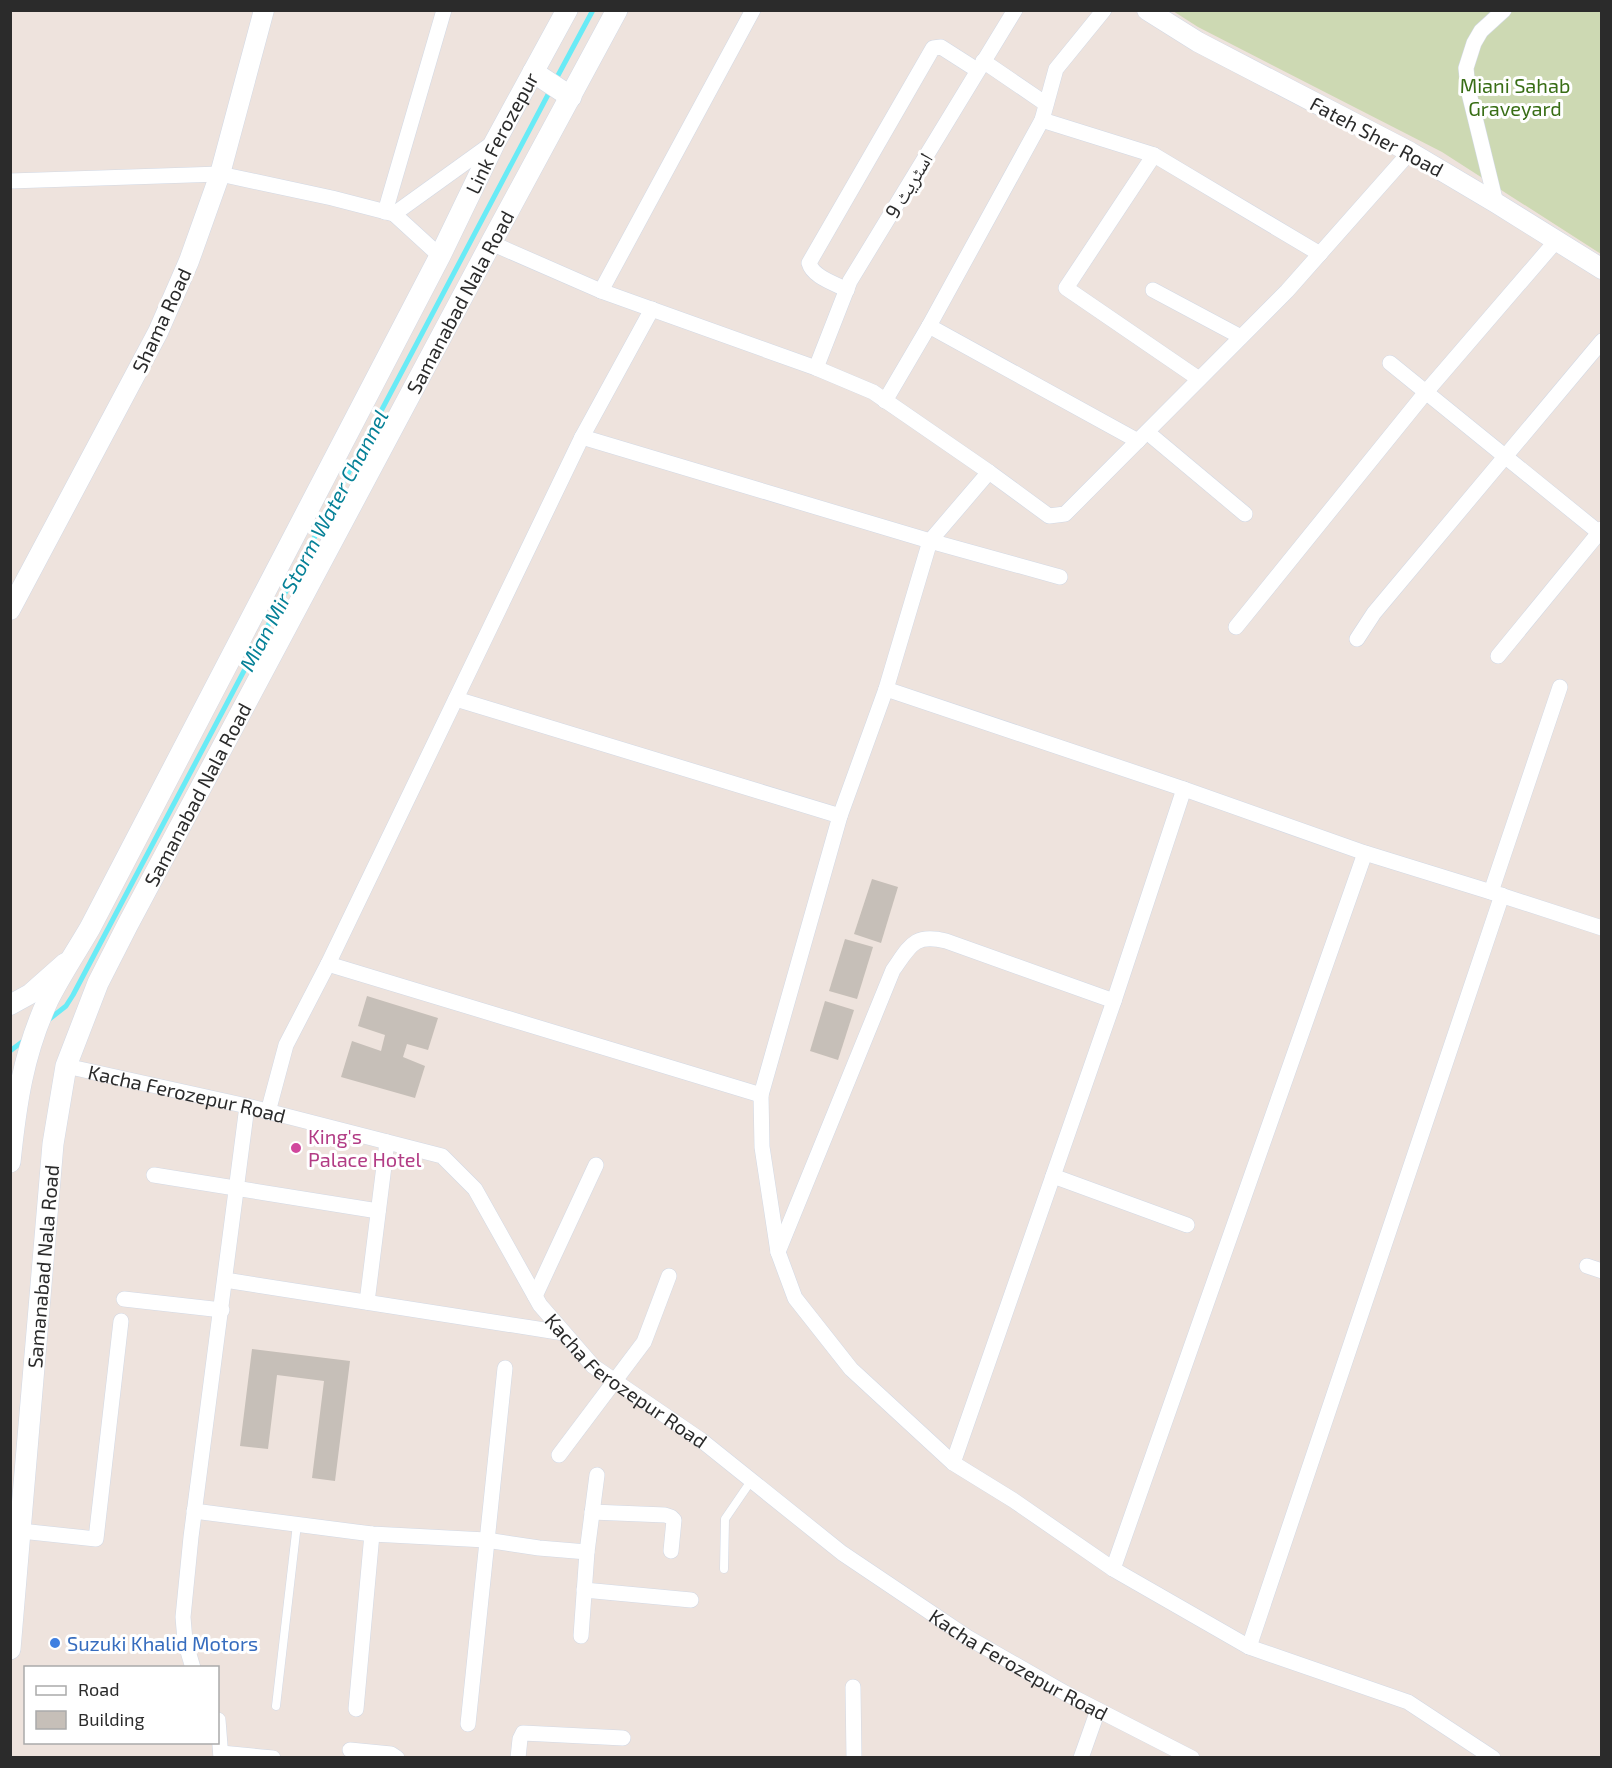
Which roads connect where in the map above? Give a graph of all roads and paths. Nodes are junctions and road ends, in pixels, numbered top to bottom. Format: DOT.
graph roads {
  1 [pos="264,10"];
  2 [pos="444,10"];
  3 [pos="567,10"];
  4 [pos="753,10"];
  5 [pos="1015,10"];
  6 [pos="1104,10"];
  7 [pos="1147,10"];
  8 [pos="1504,10"];
  9 [pos="617,11"];
  10 [pos="980,65"];
  11 [pos="533,72"];
  12 [pos="571,97"];
  13 [pos="1046,104"];
  14 [pos="1042,120"];
  15 [pos="495,142"];
  16 [pos="1410,152"];
  17 [pos="1154,155"];
  18 [pos="220,174"];
  19 [pos="10,181"];
  20 [pos="1496,203"];
  21 [pos="390,213"];
  22 [pos="1556,241"];
  23 [pos="491,243"];
  24 [pos="1320,254"];
  25 [pos="440,256"];
  26 [pos="1602,269"];
  27 [pos="847,290"];
  28 [pos="1153,290"];
  29 [pos="601,291"];
  30 [pos="652,309"];
  31 [pos="929,326"];
  32 [pos="1241,337"];
  33 [pos="1602,341"];
  34 [pos="1390,363"];
  35 [pos="816,368"];
  36 [pos="1200,379"];
  37 [pos="1426,392"];
  38 [pos="885,401"];
  39 [pos="1142,436"];
  40 [pos="582,437"];
  41 [pos="1505,456"];
  42 [pos="989,472"];
  43 [pos="1245,514"];
  44 [pos="1601,532"];
  45 [pos="930,541"];
  46 [pos="1060,577"];
  47 [pos="10,610"];
  48 [pos="1236,627"];
  49 [pos="1357,639"];
  50 [pos="1498,656"];
  51 [pos="1560,687"];
  52 [pos="886,689"];
  53 [pos="456,699"];
  54 [pos="1184,789"];
  55 [pos="840,816"];
  56 [pos="1365,853"];
  57 [pos="1497,894"];
  58 [pos="1602,928"];
  59 [pos="73,956"];
  60 [pos="328,964"];
  61 [pos="1114,1001"];
  62 [pos="13,1005"];
  63 [pos="66,1066"];
  64 [pos="761,1095"];
  65 [pos="13,1100"];
  66 [pos="247,1106"];
  67 [pos="268,1112"];
  68 [pos="387,1142"];
  69 [pos="10,1162"];
  70 [pos="596,1165"];
  71 [pos="154,1174"];
  72 [pos="1053,1176"];
  73 [pos="237,1189"];
  74 [pos="378,1211"];
  75 [pos="1187,1226"];
  76 [pos="778,1252"];
  77 [pos="669,1276"];
  78 [pos="225,1280"];
  79 [pos="535,1296"];
  80 [pos="124,1299"];
  81 [pos="366,1302"];
  82 [pos="222,1310"];
  83 [pos="121,1322"];
  84 [pos="564,1332"];
  85 [pos="506,1368"];
  86 [pos="615,1381"];
  87 [pos="559,1455"];
  88 [pos="953,1463"];
  89 [pos="597,1475"];
  90 [pos="751,1481"];
  91 [pos="194,1511"];
  92 [pos="592,1512"];
  93 [pos="297,1524"];
  94 [pos="21,1531"];
  95 [pos="372,1534"];
  96 [pos="486,1540"];
  97 [pos="672,1551"];
  98 [pos="587,1552"];
  99 [pos="724,1569"];
  100 [pos="1113,1569"];
  101 [pos="584,1590"];
  102 [pos="691,1600"];
  103 [pos="581,1636"];
  104 [pos="1249,1647"];
  105 [pos="10,1649"];
  106 [pos="192,1666"];
  107 [pos="853,1687"];
  108 [pos="276,1706"];
  109 [pos="356,1709"];
  110 [pos="1098,1710"];
  111 [pos="468,1724"];
  112 [pos="219,1732"];
  113 [pos="623,1737"];
  114 [pos="350,1750"];
  115 [pos="221,1755"];
  116 [pos="273,1758"];
  117 [pos="397,1758"];
  118 [pos="519,1758"];
  119 [pos="854,1758"];
  120 [pos="1081,1758"];
  121 [pos="1192,1758"];
  122 [pos="1493,1758"];
  1 -- 18 [label="street, Shama Road"];
  2 -- 21 [label="street"];
  3 -- 11 [label="main road, Link Ferozepur"];
  4 -- 29 [label="street"];
  5 -- 10 [label="street, اسٹریٹ 9"];
  6 -- 13 [label="street"];
  7 -- 16 [label="street, Fateh Sher Road"];
  8 -- 20 [label="street"];
  9 -- 12 [label="main road, Samanabad Nala Road"];
  10 -- 13 [label="street"];
  10 -- 27 [label="street, اسٹریٹ 9"];
  10 -- 27 [label="street"];
  11 -- 12 [label="main road"];
  11 -- 15 [label="main road, Link Ferozepur"];
  12 -- 23 [label="main road, Samanabad Nala Road"];
  13 -- 14 [label="street"];
  14 -- 17 [label="street"];
  14 -- 31 [label="street"];
  15 -- 21 [label="street"];
  15 -- 25 [label="main road, Link Ferozepur"];
  16 -- 20 [label="street, Fateh Sher Road"];
  16 -- 24 [label="street"];
  17 -- 24 [label="street"];
  17 -- 36 [label="street"];
  18 -- 19 [label="street"];
  18 -- 21 [label="street"];
  18 -- 47 [label="street, Shama Road"];
  20 -- 22 [label="street, Fateh Sher Road"];
  21 -- 25 [label="street"];
  22 -- 26 [label="street, Fateh Sher Road"];
  22 -- 37 [label="street"];
  23 -- 29 [label="street"];
  23 -- 63 [label="main road, Samanabad Nala Road"];
  24 -- 32 [label="street"];
  25 -- 59 [label="main road"];
  27 -- 35 [label="street, اسٹریٹ 9"];
  28 -- 32 [label="street"];
  29 -- 30 [label="street"];
  30 -- 35 [label="street"];
  30 -- 40 [label="street"];
  31 -- 38 [label="street"];
  31 -- 39 [label="street"];
  32 -- 36 [label="street"];
  33 -- 41 [label="street"];
  34 -- 37 [label="street"];
  35 -- 38 [label="street"];
  36 -- 39 [label="street"];
  37 -- 41 [label="street"];
  37 -- 48 [label="street"];
  38 -- 42 [label="street"];
  39 -- 42 [label="street"];
  39 -- 43 [label="street"];
  40 -- 45 [label="street"];
  40 -- 53 [label="street"];
  41 -- 44 [label="street"];
  41 -- 49 [label="street"];
  42 -- 45 [label="street"];
  44 -- 50 [label="street"];
  45 -- 46 [label="street"];
  45 -- 52 [label="street"];
  51 -- 57 [label="street"];
  52 -- 54 [label="street"];
  52 -- 55 [label="street"];
  53 -- 55 [label="street"];
  53 -- 60 [label="street"];
  54 -- 56 [label="street"];
  54 -- 61 [label="street"];
  55 -- 64 [label="street"];
  56 -- 57 [label="street"];
  56 -- 100 [label="street"];
  57 -- 58 [label="street"];
  57 -- 104 [label="street"];
  59 -- 62 [label="street"];
  59 -- 65 [label="main road"];
  60 -- 64 [label="street"];
  60 -- 67 [label="street"];
  61 -- 72 [label="street"];
  61 -- 76 [label="street"];
  63 -- 66 [label="street, Kacha Ferozepur Road"];
  63 -- 94 [label="main road, Samanabad Nala Road"];
  64 -- 76 [label="street"];
  65 -- 69 [label="main road"];
  66 -- 67 [label="street, Kacha Ferozepur Road"];
  66 -- 73 [label="street"];
  67 -- 68 [label="street, Kacha Ferozepur Road"];
  68 -- 74 [label="street"];
  68 -- 79 [label="street, Kacha Ferozepur Road"];
  70 -- 79 [label="street"];
  71 -- 73 [label="street"];
  72 -- 75 [label="street"];
  72 -- 88 [label="street"];
  73 -- 74 [label="street"];
  73 -- 78 [label="street"];
  74 -- 81 [label="street"];
  76 -- 88 [label="street"];
  77 -- 86 [label="street"];
  78 -- 81 [label="street"];
  78 -- 82 [label="street"];
  79 -- 84 [label="street, Kacha Ferozepur Road"];
  80 -- 82 [label="street"];
  81 -- 84 [label="street"];
  82 -- 91 [label="street"];
  83 -- 94 [label="street"];
  84 -- 86 [label="street, Kacha Ferozepur Road"];
  85 -- 96 [label="street"];
  86 -- 87 [label="street"];
  86 -- 90 [label="street, Kacha Ferozepur Road"];
  88 -- 100 [label="street"];
  89 -- 92 [label="street"];
  90 -- 99 [label="lane"];
  90 -- 110 [label="street, Kacha Ferozepur Road"];
  91 -- 93 [label="street"];
  91 -- 106 [label="street"];
  92 -- 97 [label="street"];
  92 -- 98 [label="street"];
  93 -- 95 [label="street"];
  93 -- 108 [label="lane"];
  94 -- 105 [label="main road, Samanabad Nala Road"];
  95 -- 96 [label="street"];
  95 -- 109 [label="street"];
  96 -- 98 [label="street"];
  96 -- 111 [label="street"];
  98 -- 101 [label="street"];
  100 -- 104 [label="street"];
  101 -- 102 [label="street"];
  101 -- 103 [label="street"];
  104 -- 122 [label="street"];
  107 -- 119 [label="street"];
  110 -- 120 [label="street"];
  110 -- 121 [label="street, Kacha Ferozepur Road"];
  112 -- 115 [label="street"];
  113 -- 118 [label="street"];
  114 -- 117 [label="street"];
  115 -- 116 [label="street"];
}
